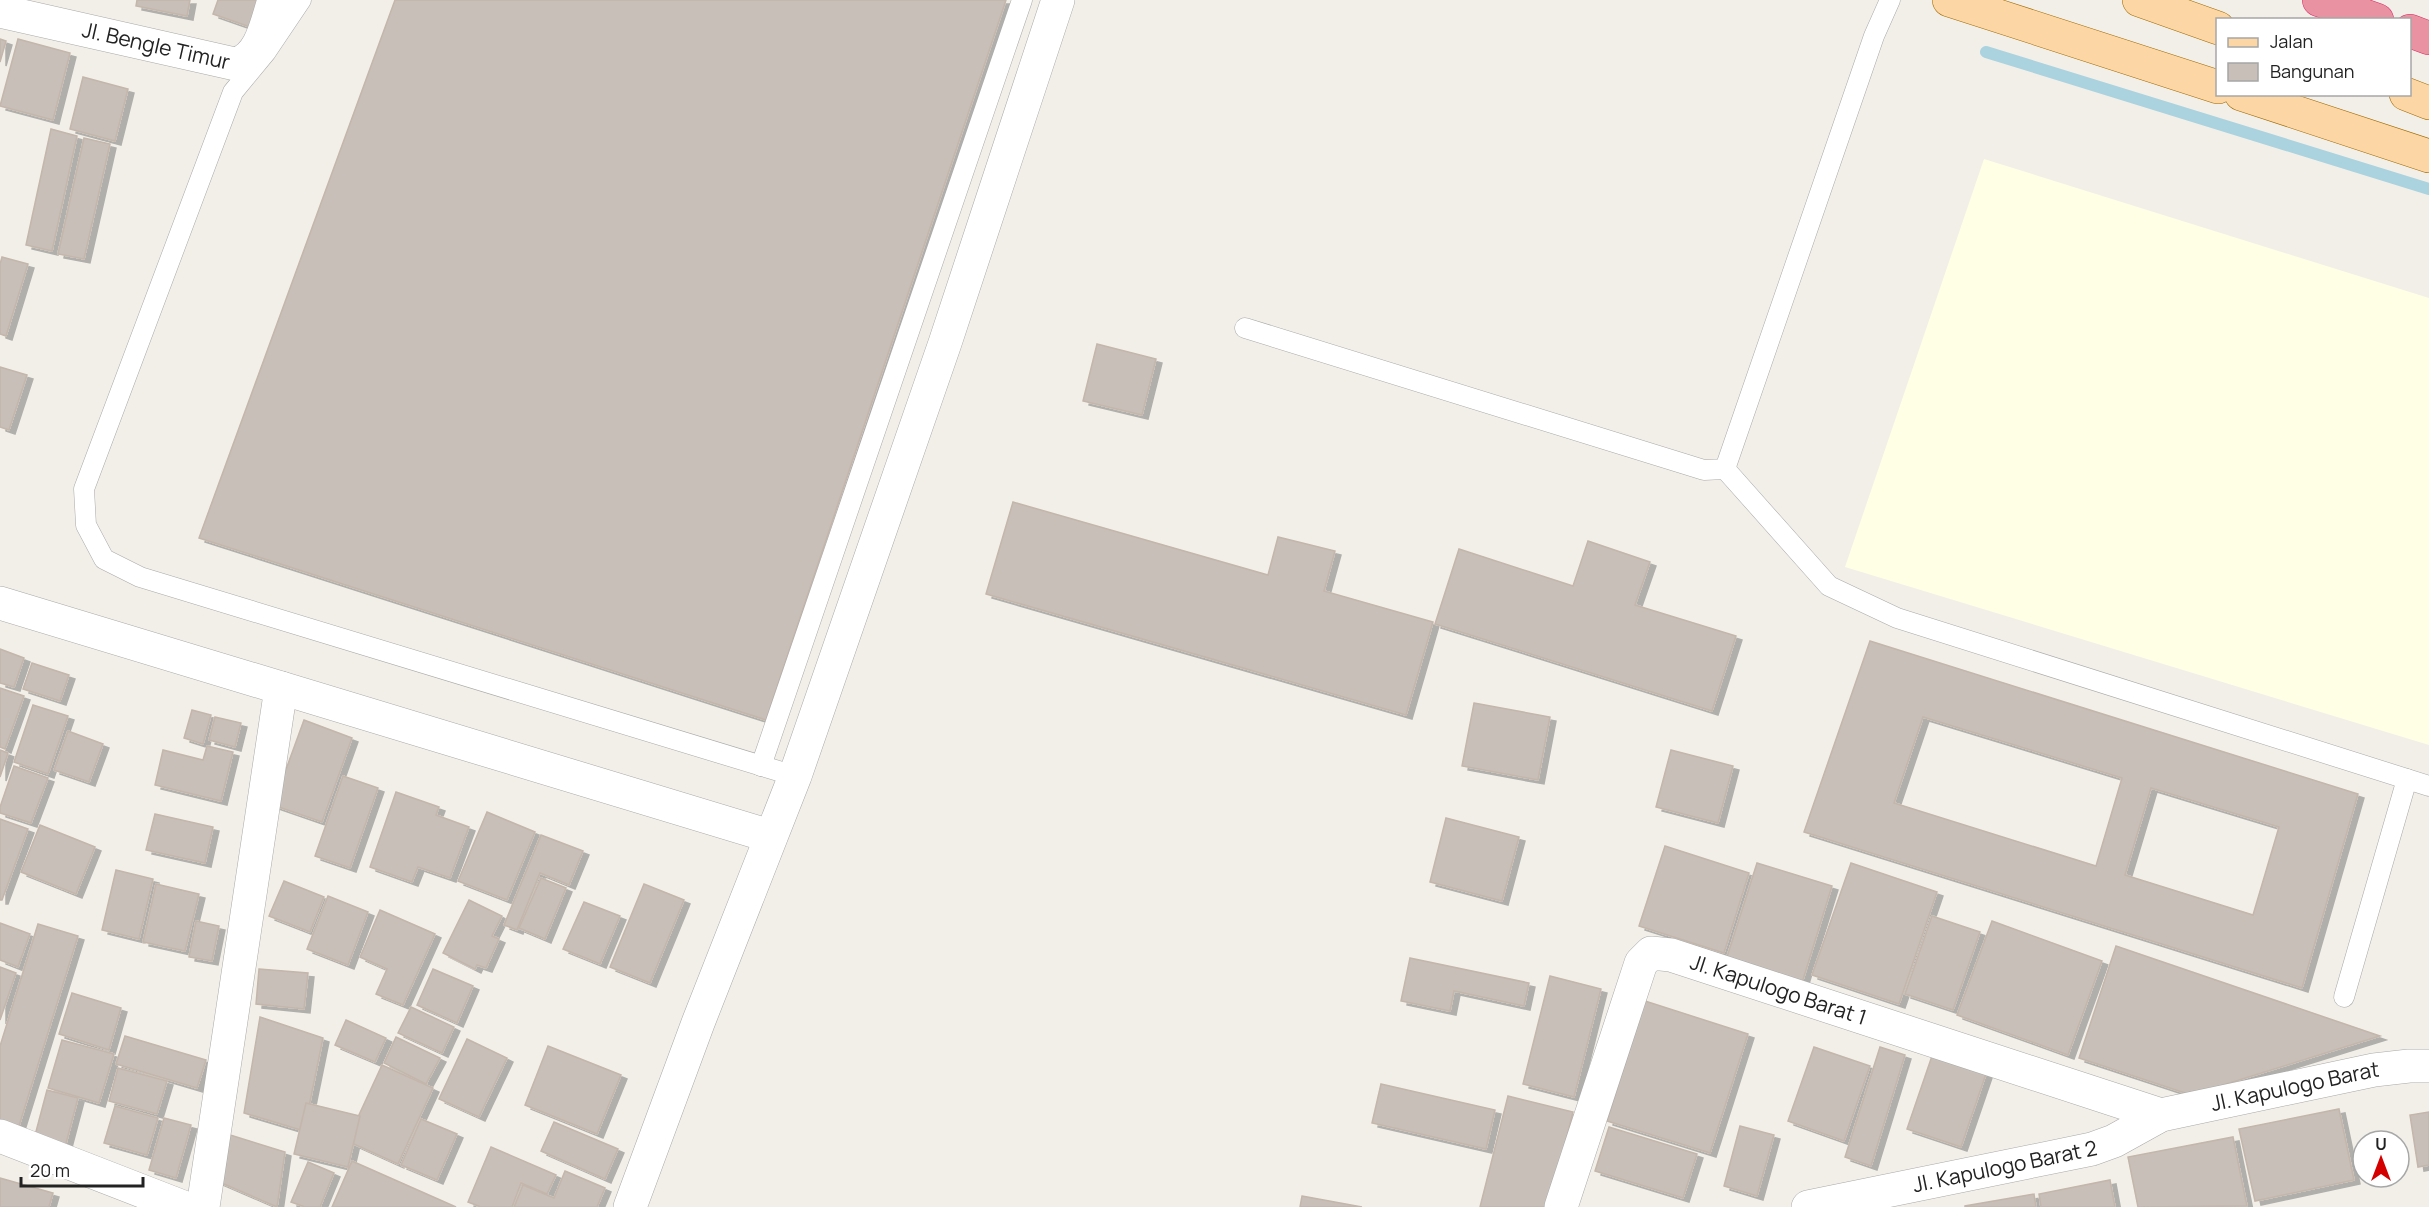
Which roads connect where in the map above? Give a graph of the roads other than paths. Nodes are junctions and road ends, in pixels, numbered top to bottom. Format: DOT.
graph roads {
  1 [pos="274,0"];
  2 [pos="301,0"];
  3 [pos="1022,0"];
  4 [pos="1058,0"];
  5 [pos="1890,0"];
  6 [pos="1949,0"];
  7 [pos="2139,0"];
  8 [pos="2319,0"];
  9 [pos="0,11"];
  10 [pos="2371,18"];
  11 [pos="2216,28"];
  12 [pos="2411,30"];
  13 [pos="2429,30"];
  14 [pos="2411,31"];
  15 [pos="2429,38"];
  16 [pos="2216,87"];
  17 [pos="2247,96"];
  18 [pos="2411,96"];
  19 [pos="2429,103"];
  20 [pos="2429,156"];
  21 [pos="1245,328"];
  22 [pos="1725,469"];
  23 [pos="0,603"];
  24 [pos="281,688"];
  25 [pos="761,766"];
  26 [pos="795,776"];
  27 [pos="2407,779"];
  28 [pos="2429,786"];
  29 [pos="770,836"];
  30 [pos="2344,997"];
  31 [pos="2429,1066"];
  32 [pos="2161,1114"];
  33 [pos="0,1136"];
  34 [pos="183,1207"];
  35 [pos="203,1207"];
  36 [pos="630,1207"];
  37 [pos="1561,1207"];
  38 [pos="1808,1207"];
  1 -- 9 [label="street, Jl. Bengle Timur"];
  2 -- 25 [label="lane"];
  3 -- 25 [label="lane"];
  4 -- 26 [label="street"];
  5 -- 22 [label="lane"];
  6 -- 16 [label="main road"];
  7 -- 11 [label="main road"];
  8 -- 10 [label="highway"];
  12 -- 13 [label="main road"];
  14 -- 15 [label="highway"];
  17 -- 20 [label="main road"];
  18 -- 19 [label="main road"];
  21 -- 22 [label="lane"];
  22 -- 27 [label="lane"];
  23 -- 24 [label="street"];
  24 -- 29 [label="street"];
  24 -- 35 [label="street"];
  25 -- 26 [label="lane"];
  26 -- 29 [label="street"];
  27 -- 28 [label="lane"];
  27 -- 30 [label="lane"];
  29 -- 36 [label="street"];
  31 -- 32 [label="street, Jl. Kapulogo Barat"];
  32 -- 37 [label="street, Jl. Kapulogo Barat 1"];
  32 -- 38 [label="street, Jl. Kapulogo Barat 2"];
  33 -- 34 [label="street"];
}
